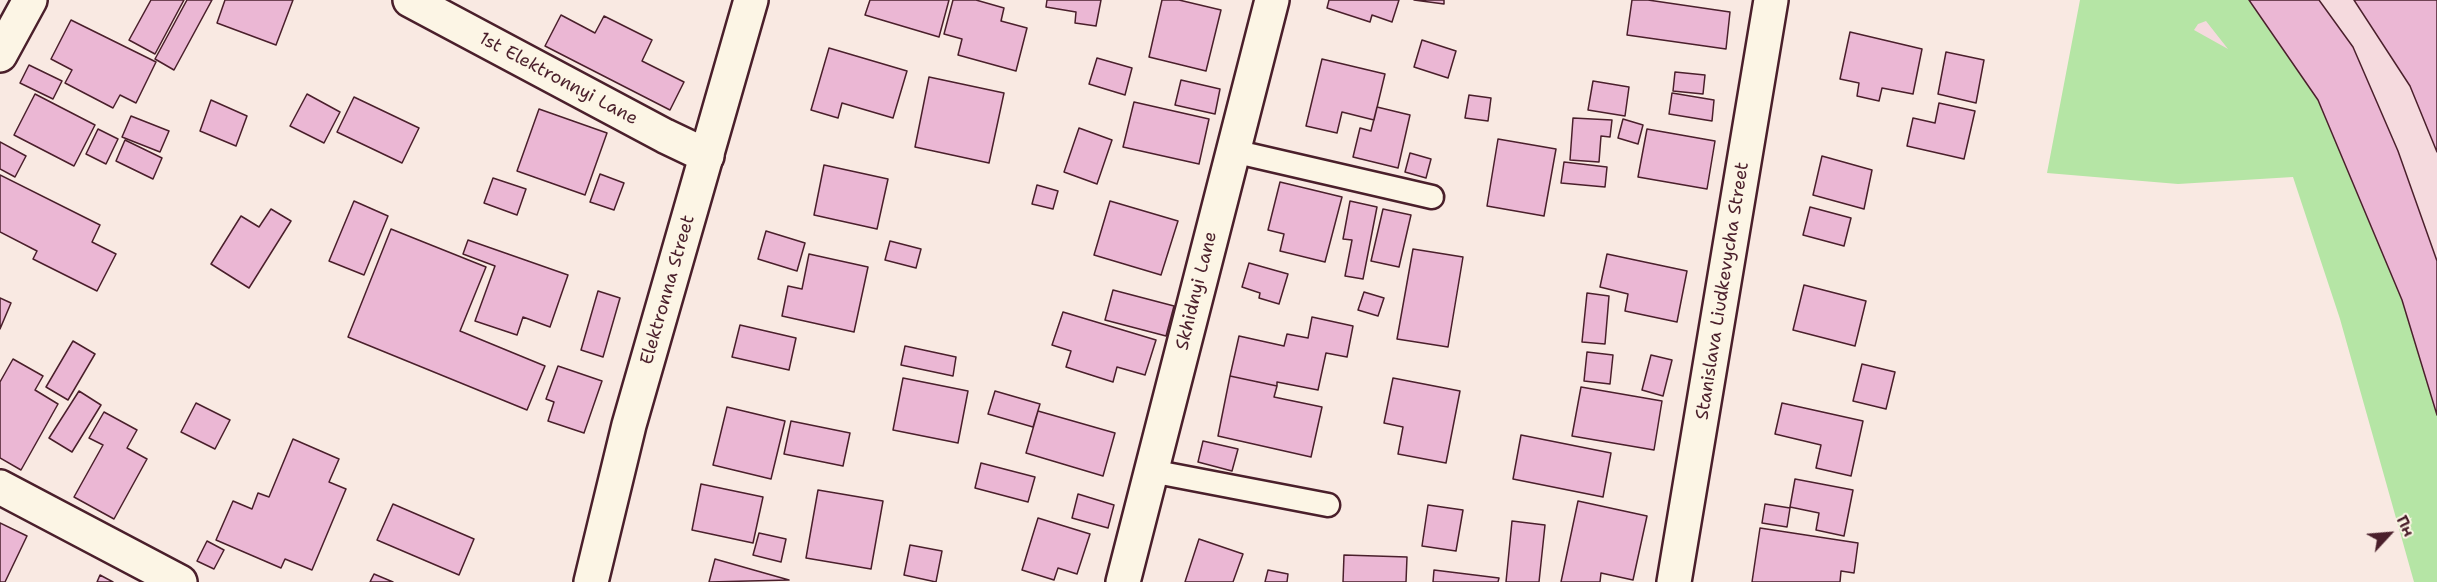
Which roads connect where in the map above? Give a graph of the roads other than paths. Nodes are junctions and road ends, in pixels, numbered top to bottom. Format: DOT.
graph roads {
  1 [pos="30,0"];
  2 [pos="410,0"];
  3 [pos="751,0"];
  4 [pos="1272,0"];
  5 [pos="1771,0"];
  6 [pos="0,55"];
  7 [pos="1233,151"];
  8 [pos="707,156"];
  9 [pos="1431,197"];
  10 [pos="1151,471"];
  11 [pos="0,487"];
  12 [pos="1328,505"];
  13 [pos="180,582"];
  14 [pos="591,582"];
  15 [pos="1123,582"];
  16 [pos="1674,582"];
  1 -- 6 [label="street"];
  2 -- 8 [label="street, 1st Elektronnyi Lane"];
  3 -- 8 [label="street, Elektronna Street"];
  4 -- 7 [label="street, Skhidnyi Lane"];
  5 -- 16 [label="street, Stanislava Liudkevycha Street"];
  7 -- 9 [label="lane"];
  7 -- 10 [label="street, Skhidnyi Lane"];
  8 -- 14 [label="street, Elektronna Street"];
  10 -- 12 [label="lane"];
  10 -- 15 [label="street, Skhidnyi Lane"];
  11 -- 13 [label="street"];
}
